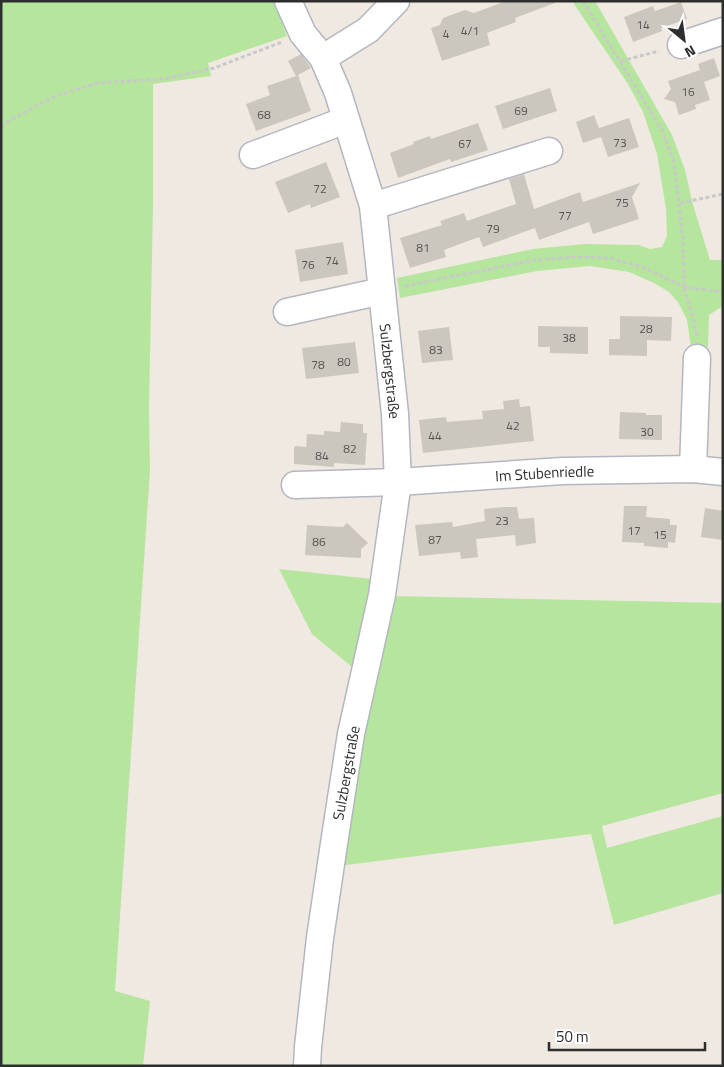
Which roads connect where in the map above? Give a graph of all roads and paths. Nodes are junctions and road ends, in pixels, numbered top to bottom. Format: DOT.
graph roads {
  1 [pos="288,1"];
  2 [pos="396,1"];
  3 [pos="583,1"];
  4 [pos="723,31"];
  5 [pos="303,34"];
  6 [pos="681,45"];
  7 [pos="323,58"];
  8 [pos="621,61"];
  9 [pos="346,120"];
  10 [pos="1,127"];
  11 [pos="549,151"];
  12 [pos="253,155"];
  13 [pos="723,194"];
  14 [pos="680,203"];
  15 [pos="373,206"];
  16 [pos="684,287"];
  17 [pos="391,289"];
  18 [pos="723,292"];
  19 [pos="287,312"];
  20 [pos="697,358"];
  21 [pos="693,469"];
  22 [pos="723,472"];
  23 [pos="398,482"];
  24 [pos="295,485"];
  25 [pos="307,1066"];
  1 -- 5 [label="street, Sulzbergstraße"];
  2 -- 7 [label="street"];
  3 -- 8 [label="path"];
  4 -- 6 [label="street"];
  5 -- 7 [label="street, Sulzbergstraße"];
  5 -- 10 [label="path"];
  6 -- 8 [label="path"];
  7 -- 9 [label="street, Sulzbergstraße"];
  8 -- 14 [label="path"];
  9 -- 12 [label="street"];
  9 -- 15 [label="street, Sulzbergstraße"];
  11 -- 15 [label="street"];
  13 -- 14 [label="path"];
  14 -- 16 [label="path"];
  15 -- 17 [label="street, Sulzbergstraße"];
  16 -- 17 [label="path"];
  16 -- 18 [label="path"];
  16 -- 20 [label="path"];
  17 -- 19 [label="street"];
  17 -- 23 [label="street, Sulzbergstraße"];
  20 -- 21 [label="street"];
  21 -- 22 [label="street, Im Stubenriedle"];
  21 -- 23 [label="street, Im Stubenriedle"];
  23 -- 24 [label="street"];
  23 -- 25 [label="street, Sulzbergstraße"];
}
